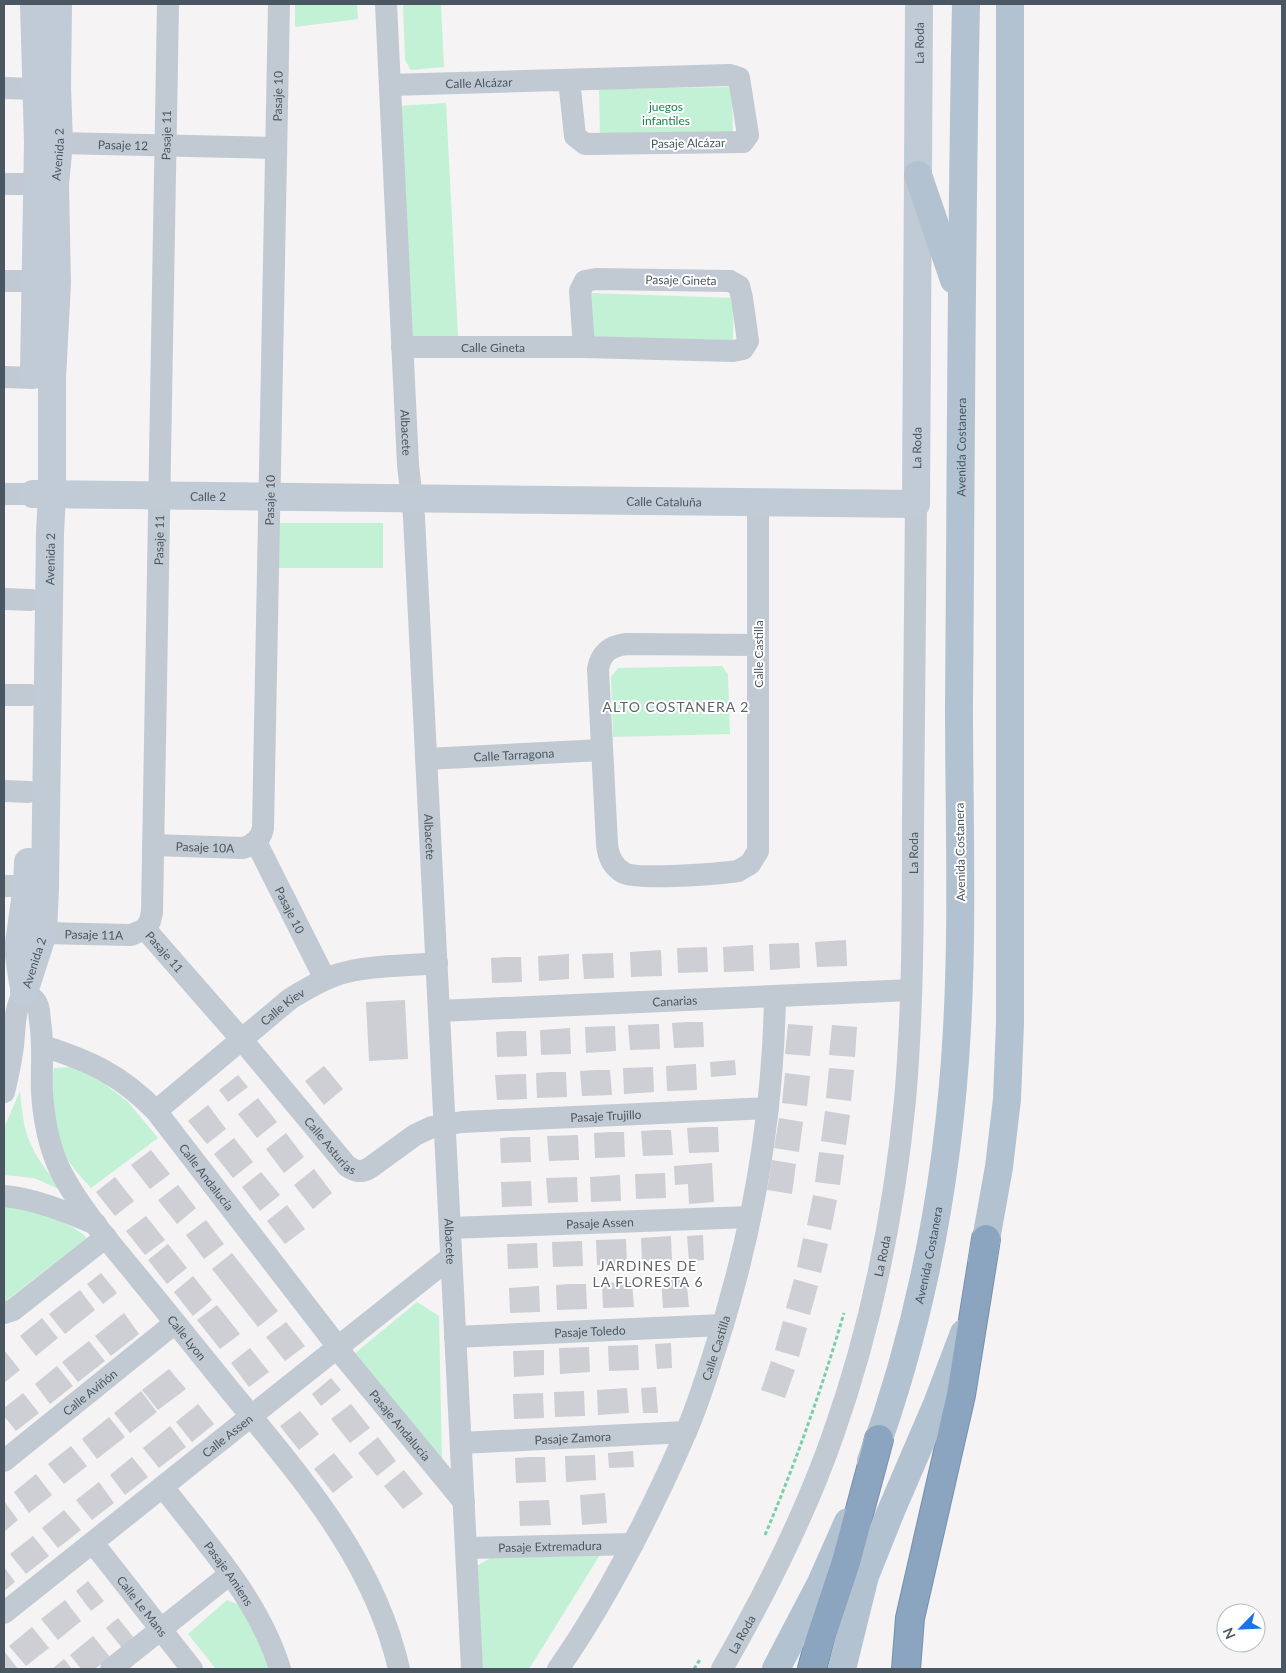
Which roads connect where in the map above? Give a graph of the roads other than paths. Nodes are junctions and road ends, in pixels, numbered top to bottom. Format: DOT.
graph roads {
  1 [pos="34,4"];
  2 [pos="58,4"];
  3 [pos="168,4"];
  4 [pos="279,4"];
  5 [pos="386,4"];
  6 [pos="919,4"];
  7 [pos="966,4"];
  8 [pos="1010,4"];
  9 [pos="569,80"];
  10 [pos="390,85"];
  11 [pos="4,88"];
  12 [pos="36,88"];
  13 [pos="59,143"];
  14 [pos="165,145"];
  15 [pos="276,148"];
  16 [pos="918,175"];
  17 [pos="4,184"];
  18 [pos="37,184"];
  19 [pos="4,281"];
  20 [pos="36,281"];
  21 [pos="962,304"];
  22 [pos="402,347"];
  23 [pos="584,348"];
  24 [pos="4,377"];
  25 [pos="34,378"];
  26 [pos="4,494"];
  27 [pos="42,494"];
  28 [pos="159,496"];
  29 [pos="269,497"];
  30 [pos="412,499"];
  31 [pos="758,502"];
  32 [pos="916,504"];
  33 [pos="4,600"];
  34 [pos="31,600"];
  35 [pos="758,645"];
  36 [pos="17,695"];
  37 [pos="602,750"];
  38 [pos="426,759"];
  39 [pos="16,792"];
  40 [pos="256,842"];
  41 [pos="153,845"];
  42 [pos="16,886"];
  43 [pos="145,928"];
  44 [pos="43,932"];
  45 [pos="437,963"];
  46 [pos="325,979"];
  47 [pos="911,990"];
  48 [pos="14,993"];
  49 [pos="775,996"];
  50 [pos="439,1011"];
  51 [pos="242,1040"];
  52 [pos="43,1046"];
  53 [pos="4,1092"];
  54 [pos="768,1108"];
  55 [pos="156,1111"];
  56 [pos="445,1125"];
  57 [pos="4,1196"];
  58 [pos="750,1217"];
  59 [pos="450,1228"];
  60 [pos="101,1231"];
  61 [pos="986,1239"];
  62 [pos="451,1257"];
  63 [pos="4,1314"];
  64 [pos="175,1323"];
  65 [pos="724,1325"];
  66 [pos="455,1337"];
  67 [pos="338,1348"];
  68 [pos="252,1417"];
  69 [pos="686,1432"];
  70 [pos="880,1439"];
  71 [pos="461,1443"];
  72 [pos="4,1461"];
  73 [pos="163,1487"];
  74 [pos="464,1502"];
  75 [pos="93,1543"];
  76 [pos="633,1544"];
  77 [pos="466,1548"];
  78 [pos="856,1569"];
  79 [pos="230,1574"];
  80 [pos="4,1614"];
  81 [pos="161,1629"];
  82 [pos="111,1669"];
  83 [pos="192,1669"];
  84 [pos="280,1669"];
  85 [pos="399,1669"];
  86 [pos="472,1669"];
  87 [pos="558,1669"];
  88 [pos="722,1669"];
  89 [pos="776,1669"];
  90 [pos="812,1669"];
  91 [pos="842,1669"];
  92 [pos="906,1669"];
  1 -- 12 [label="street, Avenida 2"];
  2 -- 13 [label="street, Avenida 2"];
  3 -- 14 [label="street, Pasaje 11"];
  4 -- 15 [label="street, Pasaje 10"];
  5 -- 10 [label="street, Albacete"];
  6 -- 16 [label="street, La Roda"];
  7 -- 21 [label="main road, Avenida Costanera"];
  8 -- 61 [label="main road"];
  9 -- 9 [label="street, Pasaje Alcázar"];
  9 -- 10 [label="street, Calle Alcázar"];
  10 -- 22 [label="street, Albacete"];
  11 -- 12 [label="street"];
  12 -- 18 [label="street, Avenida 2"];
  13 -- 14 [label="street, Pasaje 12"];
  13 -- 27 [label="street, Avenida 2"];
  14 -- 15 [label="street, Pasaje 12"];
  14 -- 28 [label="street, Pasaje 11"];
  15 -- 29 [label="street, Pasaje 10"];
  16 -- 21 [label="main road"];
  16 -- 32 [label="street, La Roda"];
  17 -- 18 [label="street"];
  18 -- 20 [label="street, Avenida 2"];
  19 -- 20 [label="street"];
  20 -- 25 [label="street, Avenida 2"];
  21 -- 70 [label="main road, Avenida Costanera"];
  22 -- 23 [label="street, Calle Gineta"];
  22 -- 30 [label="street, Albacete"];
  23 -- 23 [label="street, Pasaje Gineta"];
  24 -- 25 [label="street"];
  25 -- 27 [label="street, Avenida 2"];
  26 -- 27 [label="street, Calle 2"];
  27 -- 28 [label="street, Calle 2"];
  27 -- 34 [label="street, Avenida 2"];
  27 -- 44 [label="street, Avenida 2"];
  28 -- 29 [label="street, Calle 2"];
  28 -- 41 [label="street, Pasaje 11"];
  29 -- 30 [label="street, Calle 2"];
  29 -- 40 [label="street, Pasaje 10"];
  30 -- 31 [label="street, Calle Cataluña"];
  30 -- 38 [label="street, Albacete"];
  31 -- 32 [label="street, Calle Cataluña"];
  31 -- 35 [label="street, Calle Castilla"];
  32 -- 47 [label="street, La Roda"];
  33 -- 34 [label="street"];
  34 -- 36 [label="street, Avenida 2"];
  35 -- 37 [label="street"];
  35 -- 37 [label="street, Calle Castilla"];
  36 -- 39 [label="street, Avenida 2"];
  37 -- 38 [label="street, Calle Tarragona"];
  38 -- 45 [label="street, Albacete"];
  39 -- 42 [label="street, Avenida 2"];
  40 -- 41 [label="street, Pasaje 10A"];
  40 -- 46 [label="street, Pasaje 10"];
  41 -- 43 [label="street, Pasaje 11"];
  42 -- 48 [label="street, Avenida 2"];
  43 -- 44 [label="street, Pasaje 11A"];
  43 -- 51 [label="street, Pasaje 11"];
  44 -- 48 [label="street, Avenida 2"];
  45 -- 46 [label="street, Calle Kiev"];
  45 -- 50 [label="street, Albacete"];
  46 -- 51 [label="street, Calle Kiev"];
  47 -- 49 [label="street, Canarias"];
  47 -- 88 [label="street, La Roda"];
  48 -- 52 [label="street, Calle Lyon"];
  48 -- 53 [label="street"];
  49 -- 50 [label="street, Canarias"];
  49 -- 54 [label="street, Calle Castilla"];
  50 -- 56 [label="street, Albacete"];
  51 -- 55 [label="street, Calle Kiev"];
  51 -- 56 [label="street, Calle Asturias"];
  52 -- 55 [label="street, Calle Andalucía"];
  52 -- 60 [label="street, Calle Lyon"];
  54 -- 56 [label="street, Pasaje Trujillo"];
  54 -- 58 [label="street, Calle Castilla"];
  55 -- 67 [label="street, Calle Andalucía"];
  56 -- 59 [label="street, Albacete"];
  57 -- 60 [label="street"];
  58 -- 59 [label="street, Pasaje Assen"];
  58 -- 65 [label="street, Calle Castilla"];
  59 -- 62 [label="street, Albacete"];
  60 -- 63 [label="street"];
  60 -- 64 [label="street, Calle Lyon"];
  61 -- 78 [label="main road"];
  61 -- 92 [label="highway"];
  62 -- 66 [label="street, Albacete"];
  62 -- 67 [label="street, Calle Assen"];
  64 -- 68 [label="street, Calle Lyon"];
  64 -- 72 [label="street, Calle Aviñón"];
  65 -- 66 [label="street, Pasaje Toledo"];
  65 -- 69 [label="street, Calle Castilla"];
  66 -- 71 [label="street, Albacete"];
  67 -- 68 [label="street, Calle Assen"];
  67 -- 74 [label="street, Pasaje Andalucía"];
  68 -- 73 [label="street, Calle Assen"];
  68 -- 85 [label="street, Calle Lyon"];
  69 -- 71 [label="street, Pasaje Zamora"];
  69 -- 76 [label="street, Calle Castilla"];
  70 -- 78 [label="highway"];
  70 -- 89 [label="main road, Avenida Costanera"];
  71 -- 74 [label="street, Albacete"];
  73 -- 75 [label="street, Calle Assen"];
  73 -- 79 [label="street, Pasaje Amiens"];
  74 -- 77 [label="street, Albacete"];
  75 -- 80 [label="street, Calle Assen"];
  75 -- 81 [label="street, Calle Le Mans"];
  76 -- 77 [label="street, Pasaje Extremadura"];
  76 -- 87 [label="street, Calle Castilla"];
  77 -- 86 [label="street, Albacete"];
  78 -- 90 [label="highway"];
  78 -- 91 [label="main road"];
  79 -- 81 [label="street"];
  79 -- 84 [label="street, Pasaje Amiens"];
  81 -- 82 [label="street"];
  81 -- 83 [label="street, Calle Le Mans"];
}
